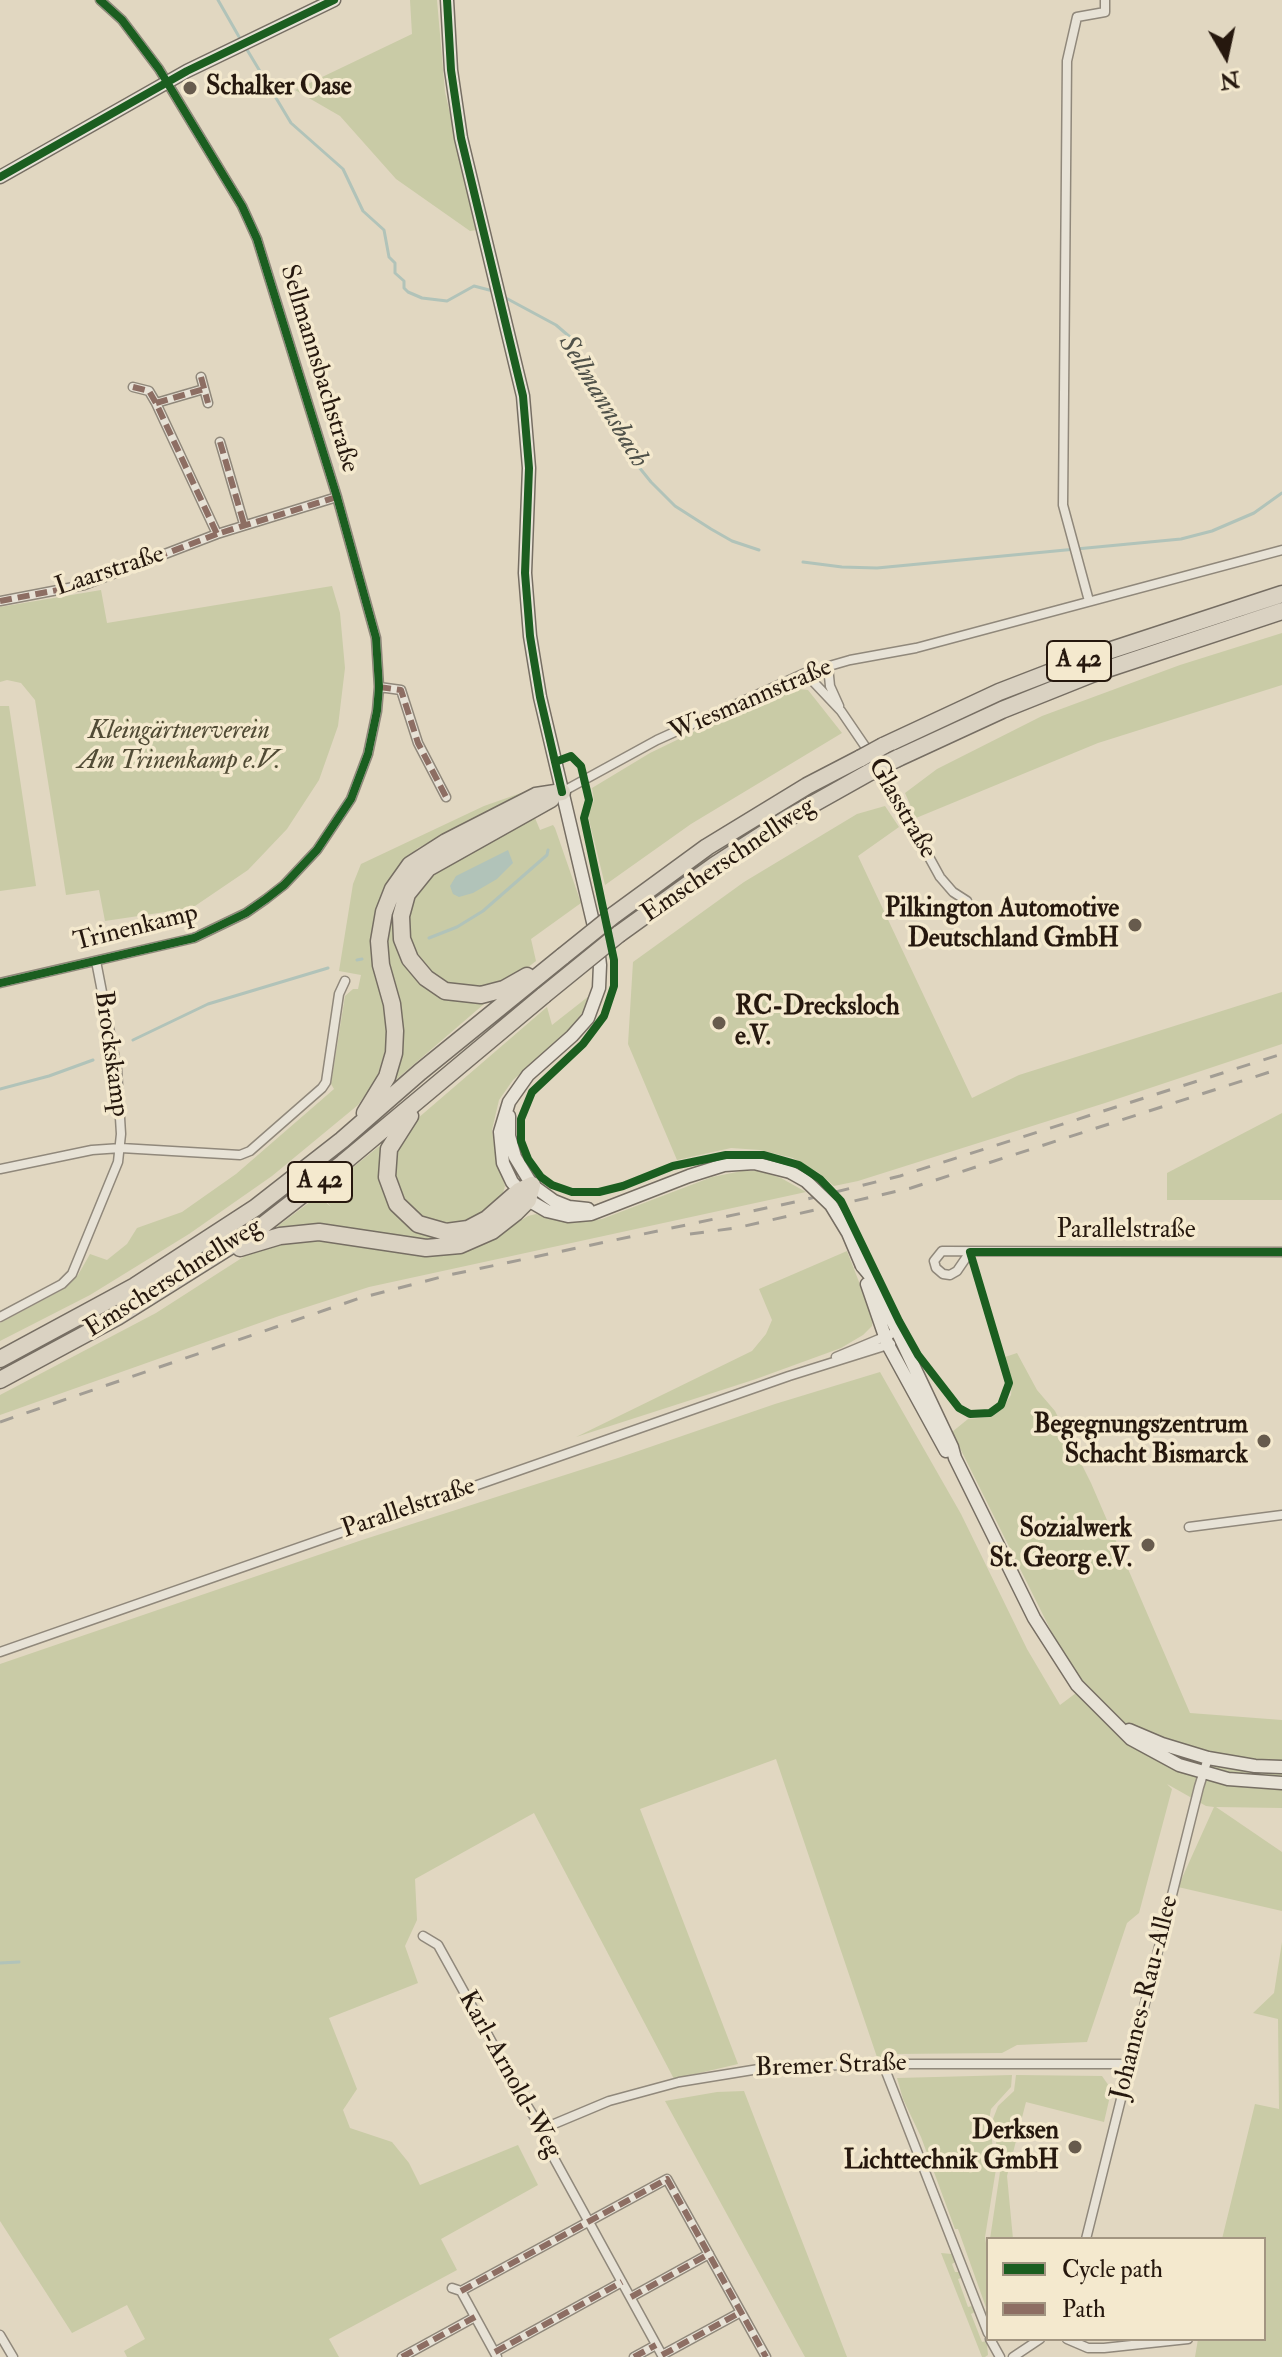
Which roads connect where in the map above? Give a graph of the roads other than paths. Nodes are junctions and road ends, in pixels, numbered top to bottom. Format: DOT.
graph roads {
  1 [pos="100,0"];
  2 [pos="334,0"];
  3 [pos="447,0"];
  4 [pos="1105,0"];
  5 [pos="167,82"];
  6 [pos="0,177"];
  7 [pos="201,377"];
  8 [pos="133,387"];
  9 [pos="204,389"];
  10 [pos="156,403"];
  11 [pos="208,403"];
  12 [pos="220,442"];
  13 [pos="337,497"];
  14 [pos="244,524"];
  15 [pos="217,534"];
  16 [pos="1282,550"];
  17 [pos="1282,594"];
  18 [pos="0,601"];
  19 [pos="1089,601"];
  20 [pos="1282,611"];
  21 [pos="828,666"];
  22 [pos="805,673"];
  23 [pos="379,687"];
  24 [pos="841,711"];
  25 [pos="866,765"];
  26 [pos="562,792"];
  27 [pos="446,797"];
  28 [pos="967,901"];
  29 [pos="96,961"];
  30 [pos="538,973"];
  31 [pos="345,981"];
  32 [pos="0,983"];
  33 [pos="437,1084"];
  34 [pos="342,1140"];
  35 [pos="121,1148"];
  36 [pos="0,1169"];
  37 [pos="526,1192"];
  38 [pos="970,1252"];
  39 [pos="1282,1252"];
  40 [pos="194,1268"];
  41 [pos="0,1317"];
  42 [pos="892,1338"];
  43 [pos="0,1359"];
  44 [pos="0,1380"];
  45 [pos="1282,1515"];
  46 [pos="1189,1527"];
  47 [pos="0,1652"];
  48 [pos="1116,1722"];
  49 [pos="1208,1758"];
  50 [pos="1282,1767"];
  51 [pos="1204,1772"];
  52 [pos="1282,1783"];
  53 [pos="423,1936"];
  54 [pos="883,2064"];
  55 [pos="1130,2064"];
  56 [pos="542,2129"];
  57 [pos="589,2221"];
  58 [pos="1087,2237"];
  59 [pos="709,2254"];
  60 [pos="622,2282"];
  61 [pos="631,2297"];
  62 [pos="741,2312"];
  63 [pos="475,2317"];
  64 [pos="986,2328"];
  65 [pos="0,2335"];
  66 [pos="1037,2341"];
  67 [pos="1072,2341"];
  68 [pos="1169,2341"];
  69 [pos="656,2345"];
  70 [pos="496,2354"];
  71 [pos="663,2356"];
  72 [pos="13,2357"];
  73 [pos="402,2357"];
  74 [pos="634,2357"];
  75 [pos="766,2357"];
  76 [pos="1013,2357"];
  1 -- 5 [label="street, Sellmannsbachstraße"];
  2 -- 5 [label="main road"];
  3 -- 26 [label="main road"];
  4 -- 19 [label="street"];
  5 -- 6 [label="main road"];
  5 -- 13 [label="street, Sellmannsbachstraße"];
  7 -- 9 [label="street"];
  8 -- 10 [label="street"];
  9 -- 10 [label="street"];
  9 -- 11 [label="street"];
  10 -- 15 [label="street"];
  12 -- 14 [label="street"];
  13 -- 14 [label="street, Laarstraße"];
  13 -- 23 [label="street, Sellmannsbachstraße"];
  14 -- 15 [label="street, Laarstraße"];
  15 -- 18 [label="street, Laarstraße"];
  16 -- 19 [label="street, Wiesmannstraße"];
  17 -- 25 [label="highway, Emscherschnellweg / A 42, bridge"];
  19 -- 21 [label="street, Wiesmannstraße"];
  20 -- 25 [label="highway, Emscherschnellweg / A 42, bridge"];
  21 -- 22 [label="street, Wiesmannstraße"];
  21 -- 24 [label="street, Glasstraße"];
  22 -- 24 [label="street, Glasstraße"];
  22 -- 26 [label="street, Wiesmannstraße"];
  23 -- 27 [label="street"];
  23 -- 29 [label="street, Trinenkamp"];
  24 -- 28 [label="street, Glasstraße"];
  25 -- 30 [label="highway, Emscherschnellweg / A 42, bridge"];
  25 -- 33 [label="highway, Emscherschnellweg / A 42, bridge"];
  26 -- 30 [label="highway"];
  26 -- 34 [label="highway"];
  26 -- 37 [label="main road"];
  29 -- 32 [label="street, Trinenkamp"];
  29 -- 35 [label="street, Brockskamp"];
  30 -- 34 [label="highway, Emscherschnellweg / A 42"];
  31 -- 35 [label="street, Brockskamp"];
  33 -- 37 [label="highway"];
  33 -- 40 [label="highway, Emscherschnellweg / A 42"];
  34 -- 43 [label="highway, Emscherschnellweg / A 42"];
  35 -- 36 [label="street"];
  35 -- 41 [label="street, Brockskamp"];
  37 -- 40 [label="highway"];
  37 -- 42 [label="main road, bridge"];
  38 -- 39 [label="street, Parallelstraße"];
  40 -- 44 [label="highway, Emscherschnellweg / A 42"];
  42 -- 47 [label="street, Parallelstraße"];
  42 -- 48 [label="main road"];
  45 -- 46 [label="street"];
  48 -- 49 [label="main road"];
  48 -- 51 [label="main road"];
  49 -- 50 [label="main road"];
  49 -- 51 [label="street, Johannes-Rau-Allee"];
  51 -- 52 [label="main road"];
  51 -- 55 [label="street, Johannes-Rau-Allee"];
  53 -- 56 [label="street, Karl-Arnold-Weg"];
  54 -- 55 [label="street, Bremer Straße"];
  54 -- 56 [label="street, Bremer Straße"];
  54 -- 64 [label="street"];
  55 -- 58 [label="street, Johannes-Rau-Allee"];
  56 -- 57 [label="street, Karl-Arnold-Weg"];
  57 -- 59 [label="street"];
  57 -- 60 [label="street, Karl-Arnold-Weg"];
  57 -- 63 [label="street"];
  59 -- 61 [label="street"];
  59 -- 62 [label="street"];
  60 -- 61 [label="street, Karl-Arnold-Weg"];
  60 -- 70 [label="street"];
  61 -- 69 [label="street, Karl-Arnold-Weg"];
  62 -- 71 [label="street, Karl-Arnold-Weg"];
  62 -- 75 [label="street"];
  63 -- 70 [label="street"];
  63 -- 73 [label="street"];
  65 -- 72 [label="street"];
  66 -- 76 [label="street"];
  67 -- 68 [label="street"];
  69 -- 71 [label="street, Karl-Arnold-Weg"];
  69 -- 74 [label="street"];
}
